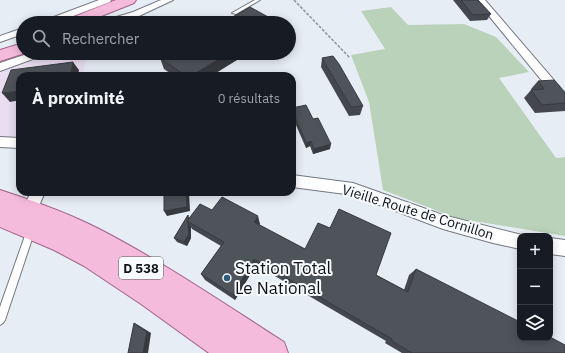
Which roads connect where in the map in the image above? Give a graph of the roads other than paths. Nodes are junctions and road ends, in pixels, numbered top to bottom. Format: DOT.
graph roads {
  1 [pos="107,0"];
  2 [pos="129,0"];
  3 [pos="143,0"];
  4 [pos="169,0"];
  5 [pos="258,0"];
  6 [pos="480,0"];
  7 [pos="234,13"];
  8 [pos="136,14"];
  9 [pos="65,16"];
  10 [pos="89,16"];
  11 [pos="104,16"];
  12 [pos="129,16"];
  13 [pos="16,33"];
  14 [pos="0,39"];
  15 [pos="16,43"];
  16 [pos="0,49"];
  17 [pos="16,50"];
  18 [pos="0,56"];
  19 [pos="20,60"];
  20 [pos="0,67"];
  21 [pos="565,101"];
  22 [pos="0,142"];
  23 [pos="16,143"];
  24 [pos="296,182"];
  25 [pos="0,200"];
  26 [pos="25,214"];
  27 [pos="517,240"];
  28 [pos="553,246"];
  29 [pos="565,248"];
  30 [pos="0,320"];
  31 [pos="234,353"];
  32 [pos="273,353"];
  1 -- 9 [label="street"];
  2 -- 10 [label="main road"];
  3 -- 11 [label="main road"];
  4 -- 8 [label="street"];
  5 -- 7 [label="lane"];
  6 -- 21 [label="street"];
  8 -- 12 [label="street"];
  13 -- 14 [label="street"];
  15 -- 16 [label="main road"];
  17 -- 18 [label="main road"];
  19 -- 20 [label="street"];
  22 -- 23 [label="street"];
  24 -- 27 [label="street, Vieille Route de Cornillon"];
  25 -- 26 [label="main road, D 538"];
  26 -- 30 [label="lane"];
  26 -- 31 [label="main road, D 538"];
  26 -- 32 [label="main road, D 538"];
  28 -- 29 [label="street"];
}
